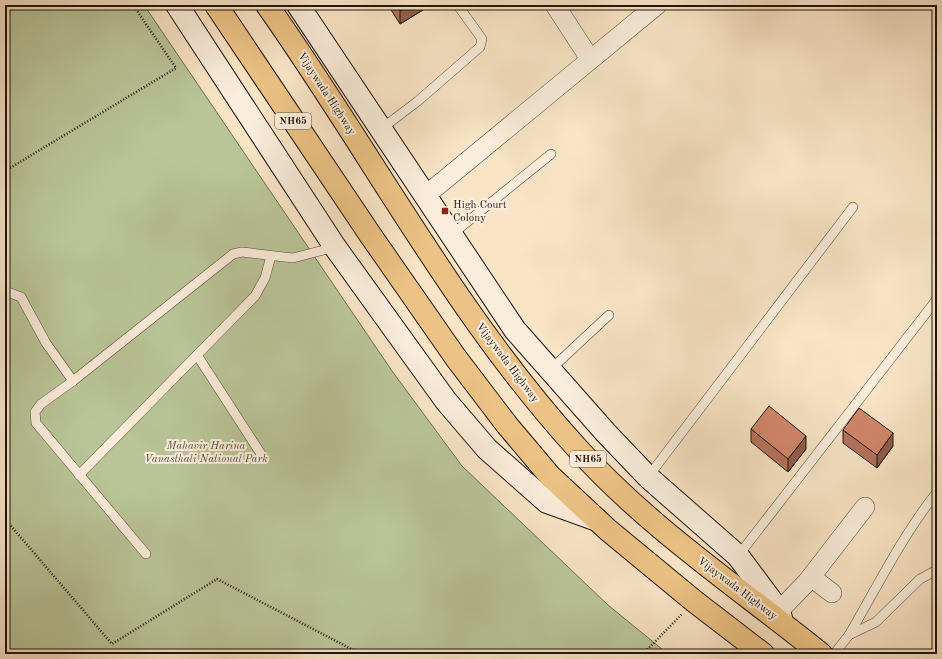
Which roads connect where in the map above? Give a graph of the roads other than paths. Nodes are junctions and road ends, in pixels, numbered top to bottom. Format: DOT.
graph roads {
  1 [pos="177,5"];
  2 [pos="216,5"];
  3 [pos="267,5"];
  4 [pos="298,5"];
  5 [pos="555,5"];
  6 [pos="656,5"];
  7 [pos="459,7"];
  8 [pos="590,59"];
  9 [pos="381,129"];
  10 [pos="551,154"];
  11 [pos="425,196"];
  12 [pos="853,207"];
  13 [pos="451,235"];
  14 [pos="335,246"];
  15 [pos="271,256"];
  16 [pos="5,292"];
  17 [pos="937,299"];
  18 [pos="609,315"];
  19 [pos="197,355"];
  20 [pos="550,370"];
  21 [pos="73,381"];
  22 [pos="261,454"];
  23 [pos="79,475"];
  24 [pos="648,477"];
  25 [pos="937,492"];
  26 [pos="865,508"];
  27 [pos="597,520"];
  28 [pos="146,554"];
  29 [pos="738,556"];
  30 [pos="937,570"];
  31 [pos="811,577"];
  32 [pos="832,593"];
  33 [pos="780,617"];
  34 [pos="848,635"];
  35 [pos="763,654"];
  36 [pos="821,654"];
  37 [pos="834,654"];
  1 -- 14 [label="street"];
  2 -- 27 [label="highway, NH65"];
  3 -- 33 [label="highway, Vijaywada Highway / NH65"];
  4 -- 9 [label="street"];
  5 -- 8 [label="street"];
  6 -- 8 [label="street"];
  7 -- 9 [label="lane"];
  8 -- 11 [label="street"];
  9 -- 11 [label="street"];
  10 -- 13 [label="lane"];
  11 -- 13 [label="street"];
  12 -- 24 [label="lane"];
  13 -- 20 [label="street"];
  14 -- 15 [label="lane"];
  14 -- 27 [label="street"];
  15 -- 19 [label="lane"];
  15 -- 21 [label="lane"];
  16 -- 21 [label="lane"];
  17 -- 29 [label="lane"];
  18 -- 20 [label="lane"];
  19 -- 22 [label="lane"];
  19 -- 23 [label="lane"];
  20 -- 24 [label="street"];
  21 -- 23 [label="lane"];
  23 -- 28 [label="lane"];
  24 -- 29 [label="street"];
  25 -- 34 [label="lane"];
  26 -- 31 [label="street"];
  27 -- 35 [label="highway, NH65"];
  29 -- 33 [label="street"];
  30 -- 34 [label="lane"];
  31 -- 32 [label="street"];
  31 -- 33 [label="street"];
  33 -- 36 [label="highway, Vijaywada Highway / NH65"];
  34 -- 37 [label="lane"];
}
